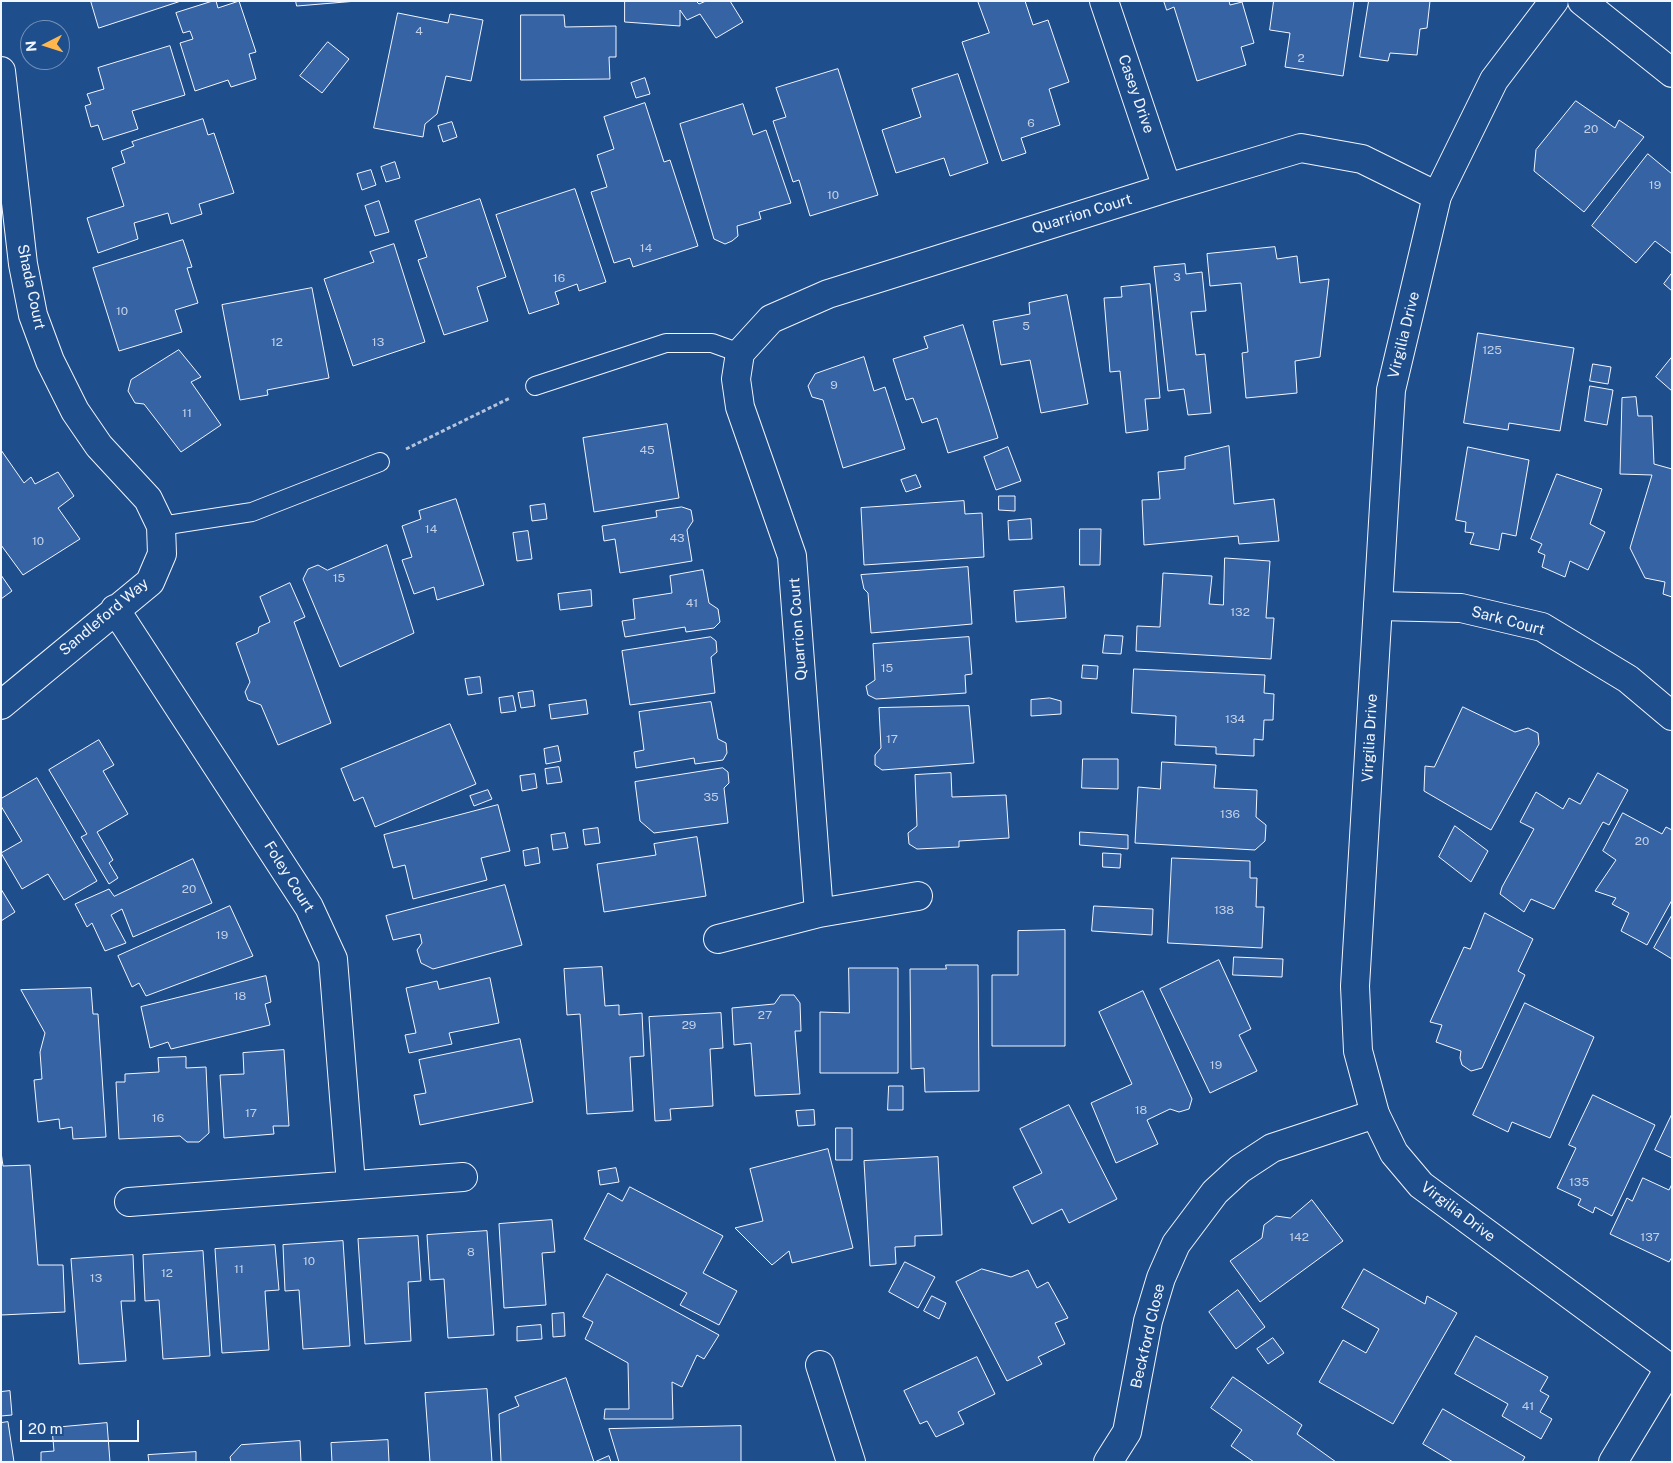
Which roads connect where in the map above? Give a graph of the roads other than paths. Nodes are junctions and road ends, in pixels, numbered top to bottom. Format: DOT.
graph roads {
  1 [pos="1104,1"];
  2 [pos="1554,1"];
  3 [pos="1582,1"];
  4 [pos="1,71"];
  5 [pos="1672,72"];
  6 [pos="1167,188"];
  7 [pos="1437,196"];
  8 [pos="740,353"];
  9 [pos="535,386"];
  10 [pos="380,462"];
  11 [pos="162,526"];
  12 [pos="1378,606"];
  13 [pos="115,609"];
  14 [pos="1,705"];
  15 [pos="1672,716"];
  16 [pos="918,896"];
  17 [pos="819,913"];
  18 [pos="718,939"];
  19 [pos="1375,1114"];
  20 [pos="463,1177"];
  21 [pos="351,1184"];
  22 [pos="129,1202"];
  23 [pos="820,1365"];
  24 [pos="1670,1369"];
  25 [pos="851,1462"];
  26 [pos="1108,1462"];
  27 [pos="1612,1462"];
  1 -- 6 [label="street, Casey Drive"];
  2 -- 7 [label="street, Virgilia Drive"];
  3 -- 5 [label="street"];
  4 -- 11 [label="street, Shada Court"];
  6 -- 7 [label="street, Quarrion Court"];
  6 -- 8 [label="street, Quarrion Court"];
  7 -- 12 [label="street, Virgilia Drive"];
  8 -- 9 [label="lane"];
  8 -- 17 [label="street, Quarrion Court"];
  10 -- 11 [label="lane"];
  11 -- 13 [label="street, Sandleford Way"];
  12 -- 15 [label="street, Sark Court"];
  12 -- 19 [label="street, Virgilia Drive"];
  13 -- 14 [label="street, Sandleford Way"];
  13 -- 21 [label="street, Foley Court"];
  16 -- 17 [label="street"];
  17 -- 18 [label="street"];
  19 -- 24 [label="street, Virgilia Drive"];
  19 -- 26 [label="street, Beckford Close"];
  20 -- 21 [label="street"];
  21 -- 22 [label="street"];
  23 -- 25 [label="street"];
  24 -- 27 [label="street"];
}
